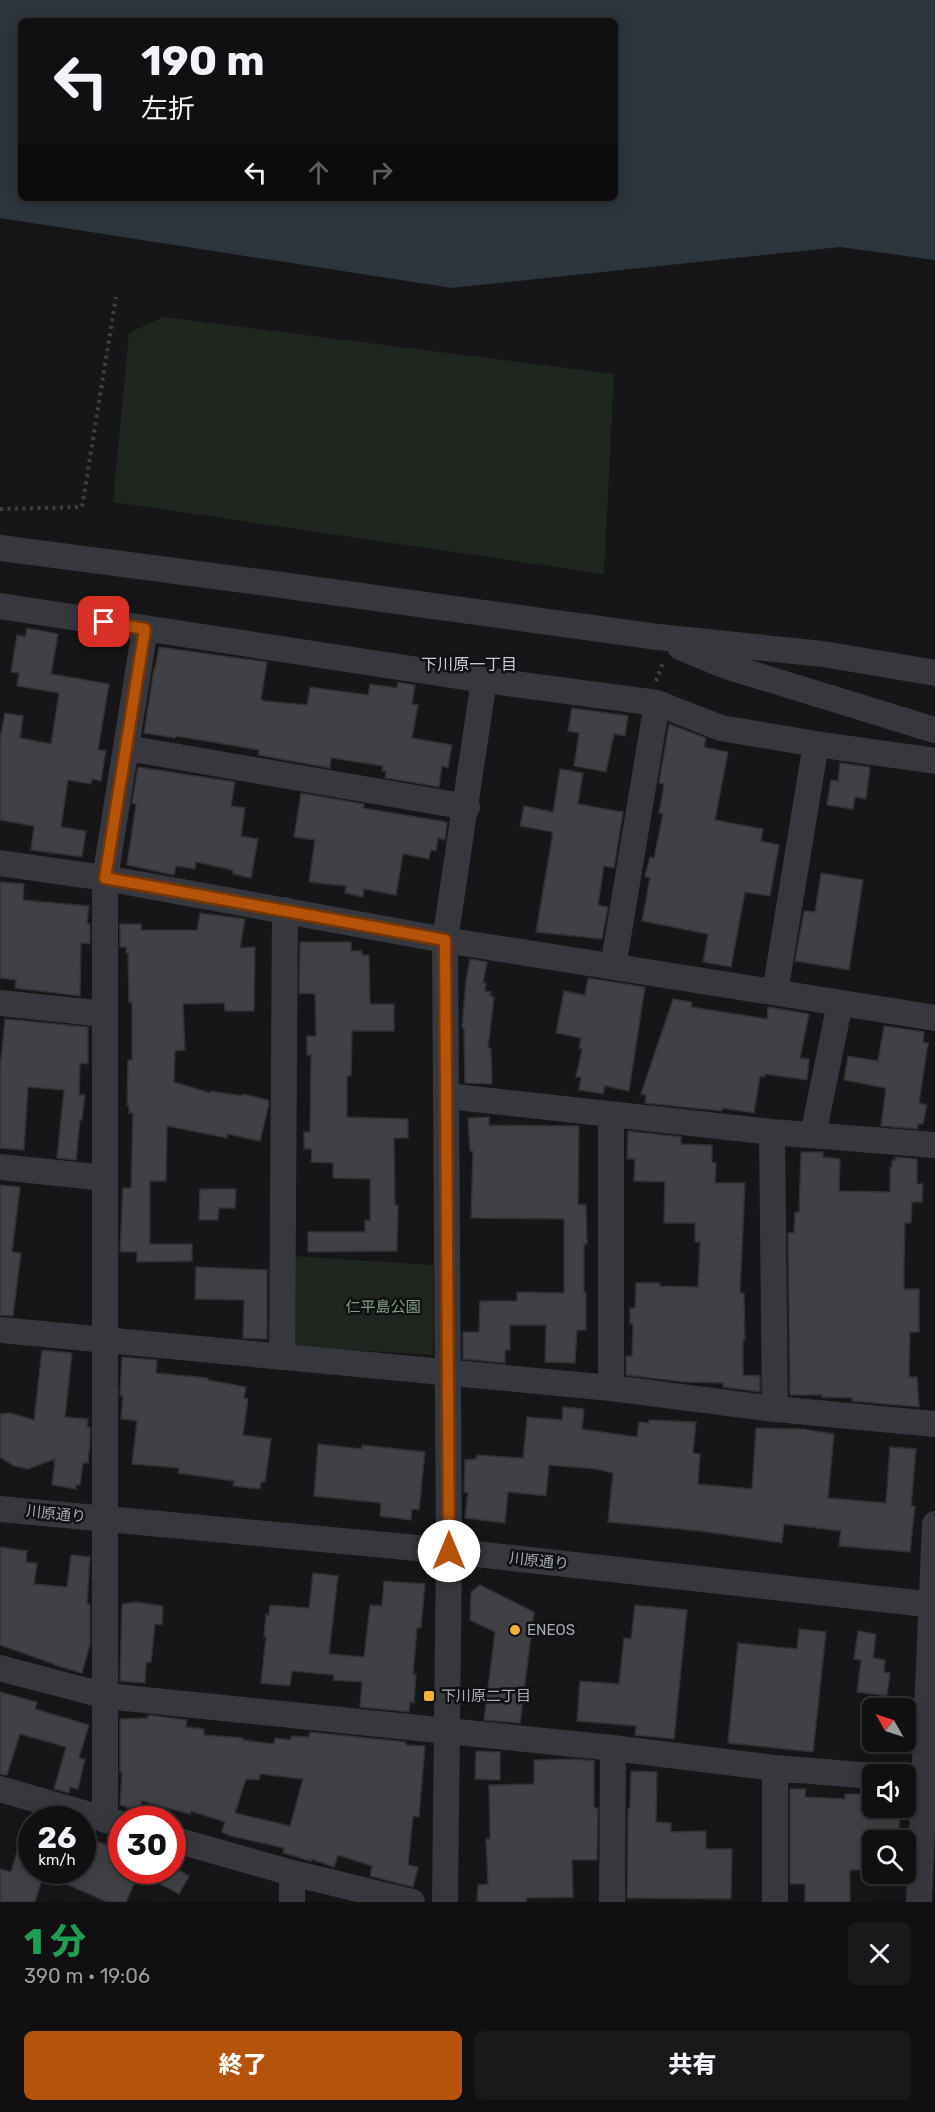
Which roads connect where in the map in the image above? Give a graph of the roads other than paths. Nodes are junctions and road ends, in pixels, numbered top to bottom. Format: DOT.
graph roads {
  1 [pos="0,548"];
  2 [pos="0,606"];
  3 [pos="145,629"];
  4 [pos="664,640"];
  5 [pos="935,673"];
  6 [pos="484,680"];
  7 [pos="653,702"];
  8 [pos="935,730"];
  9 [pos="816,744"];
  10 [pos="127,748"];
  11 [pos="935,761"];
  12 [pos="467,807"];
  13 [pos="0,863"];
  14 [pos="105,878"];
  15 [pos="285,910"];
  16 [pos="445,940"];
  17 [pos="613,967"];
  18 [pos="775,992"];
  19 [pos="0,1003"];
  20 [pos="840,1003"];
  21 [pos="105,1014"];
  22 [pos="935,1018"];
  23 [pos="447,1096"];
  24 [pos="611,1114"];
  25 [pos="772,1132"];
  26 [pos="813,1135"];
  27 [pos="935,1145"];
  28 [pos="0,1167"];
  29 [pos="105,1178"];
  30 [pos="0,1330"];
  31 [pos="105,1341"];
  32 [pos="282,1356"];
  33 [pos="448,1374"];
  34 [pos="611,1388"];
  35 [pos="775,1409"];
  36 [pos="935,1424"];
  37 [pos="0,1509"];
  38 [pos="106,1520"];
  39 [pos="935,1524"];
  40 [pos="449,1551"];
  41 [pos="934,1605"];
  42 [pos="0,1668"];
  43 [pos="106,1696"];
  44 [pos="447,1732"];
  45 [pos="613,1749"];
  46 [pos="775,1768"];
  47 [pos="916,1771"];
  48 [pos="862,1775"];
  49 [pos="0,1790"];
  50 [pos="112,1806"];
  51 [pos="916,1810"];
  52 [pos="108,1821"];
  53 [pos="186,1843"];
  54 [pos="292,1873"];
  55 [pos="292,1902"];
  56 [pos="412,1902"];
  57 [pos="445,1902"];
  58 [pos="612,1902"];
  59 [pos="775,1902"];
  60 [pos="919,1902"];
  1 -- 4 [label="street"];
  2 -- 3 [label="street"];
  3 -- 6 [label="street"];
  3 -- 10 [label="street"];
  4 -- 5 [label="street"];
  4 -- 8 [label="street"];
  6 -- 7 [label="street"];
  6 -- 12 [label="street"];
  7 -- 9 [label="street"];
  7 -- 17 [label="street"];
  9 -- 11 [label="street"];
  9 -- 18 [label="street"];
  10 -- 12 [label="street"];
  10 -- 14 [label="street"];
  12 -- 16 [label="street"];
  13 -- 14 [label="street"];
  14 -- 15 [label="street"];
  14 -- 21 [label="street"];
  15 -- 16 [label="street"];
  15 -- 32 [label="street"];
  16 -- 17 [label="street"];
  16 -- 23 [label="street"];
  17 -- 18 [label="street"];
  18 -- 20 [label="street"];
  19 -- 21 [label="street"];
  20 -- 22 [label="street"];
  20 -- 26 [label="street"];
  21 -- 29 [label="street"];
  23 -- 24 [label="street"];
  23 -- 33 [label="street"];
  24 -- 25 [label="street"];
  24 -- 34 [label="street"];
  25 -- 26 [label="street"];
  25 -- 35 [label="street"];
  26 -- 27 [label="street"];
  28 -- 29 [label="street"];
  29 -- 31 [label="street"];
  30 -- 31 [label="street"];
  31 -- 32 [label="street"];
  31 -- 38 [label="street"];
  32 -- 33 [label="street"];
  33 -- 34 [label="street"];
  33 -- 40 [label="street"];
  34 -- 35 [label="street"];
  35 -- 36 [label="street"];
  37 -- 38 [label="street, 川原通り"];
  38 -- 40 [label="street, 川原通り"];
  38 -- 43 [label="street"];
  39 -- 41 [label="street"];
  40 -- 41 [label="street, 川原通り"];
  40 -- 44 [label="street"];
  41 -- 47 [label="street"];
  42 -- 43 [label="street"];
  43 -- 44 [label="street"];
  43 -- 50 [label="street"];
  44 -- 45 [label="street"];
  44 -- 57 [label="street"];
  45 -- 46 [label="street"];
  45 -- 58 [label="street"];
  46 -- 48 [label="street"];
  46 -- 59 [label="street"];
  49 -- 52 [label="street"];
  51 -- 60 [label="street"];
  53 -- 54 [label="street"];
  54 -- 55 [label="street"];
  54 -- 56 [label="street"];
}
